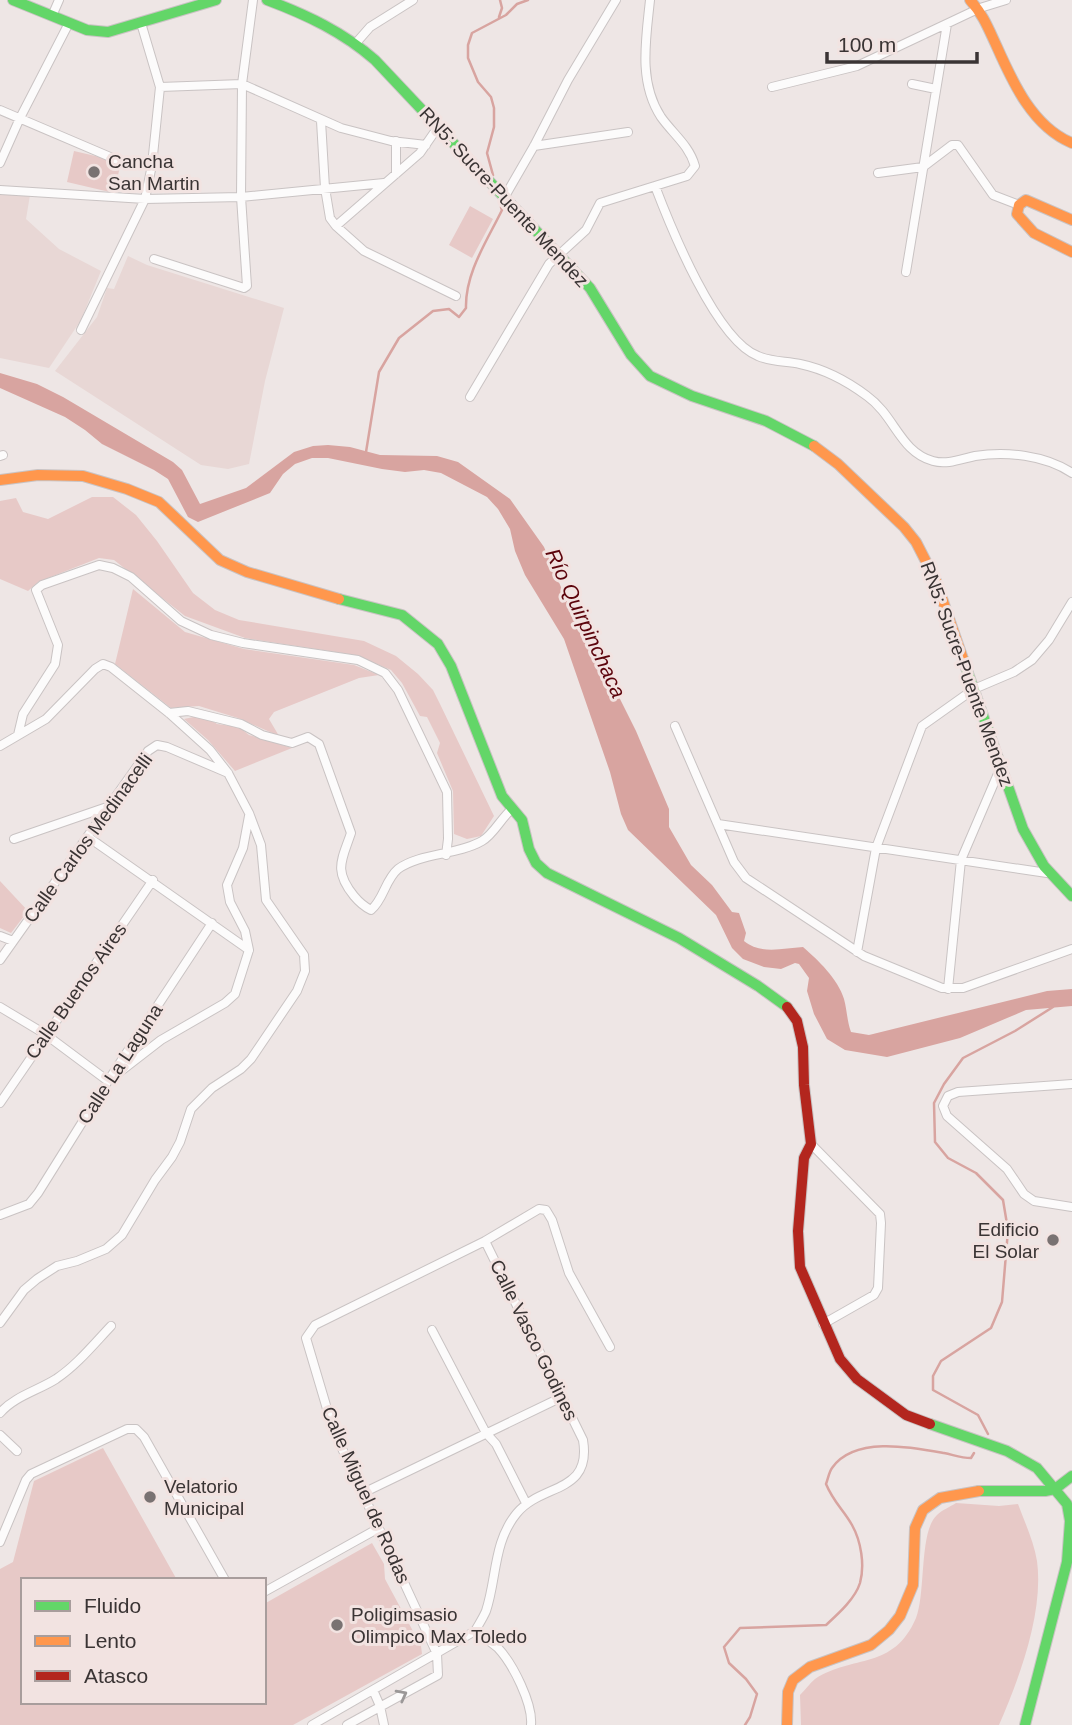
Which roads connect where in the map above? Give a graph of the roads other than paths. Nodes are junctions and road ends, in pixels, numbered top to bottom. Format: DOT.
graph roads {
  1 [pos="13,0"];
  2 [pos="59,0"];
  3 [pos="216,0"];
  4 [pos="253,0"];
  5 [pos="267,0"];
  6 [pos="412,0"];
  7 [pos="615,0"];
  8 [pos="650,0"];
  9 [pos="970,0"];
  10 [pos="1006,0"];
  11 [pos="980,8"];
  12 [pos="52,16"];
  13 [pos="69,23"];
  14 [pos="141,23"];
  15 [pos="947,24"];
  16 [pos="356,43"];
  17 [pos="242,84"];
  18 [pos="912,84"];
  19 [pos="160,87"];
  20 [pos="772,87"];
  21 [pos="936,89"];
  22 [pos="0,110"];
  23 [pos="20,118"];
  24 [pos="321,121"];
  25 [pos="438,127"];
  26 [pos="628,132"];
  27 [pos="396,141"];
  28 [pos="1072,144"];
  29 [pos="426,145"];
  30 [pos="534,146"];
  31 [pos="0,163"];
  32 [pos="129,165"];
  33 [pos="923,167"];
  34 [pos="878,173"];
  35 [pos="396,174"];
  36 [pos="384,183"];
  37 [pos="655,186"];
  38 [pos="325,188"];
  39 [pos="0,190"];
  40 [pos="241,197"];
  41 [pos="504,198"];
  42 [pos="145,199"];
  43 [pos="1019,205"];
  44 [pos="1072,220"];
  45 [pos="336,226"];
  46 [pos="1072,252"];
  47 [pos="559,253"];
  48 [pos="154,259"];
  49 [pos="906,272"];
  50 [pos="456,296"];
  51 [pos="81,330"];
  52 [pos="470,397"];
  53 [pos="1072,473"];
  54 [pos="0,480"];
  55 [pos="1072,602"];
  56 [pos="974,689"];
  57 [pos="169,713"];
  58 [pos="675,726"];
  59 [pos="18,735"];
  60 [pos="0,746"];
  61 [pos="1001,766"];
  62 [pos="228,774"];
  63 [pos="109,807"];
  64 [pos="512,809"];
  65 [pos="249,813"];
  66 [pos="718,824"];
  67 [pos="88,837"];
  68 [pos="14,839"];
  69 [pos="876,848"];
  70 [pos="446,855"];
  71 [pos="961,860"];
  72 [pos="1047,873"];
  73 [pos="153,880"];
  74 [pos="1072,896"];
  75 [pos="212,923"];
  76 [pos="0,936"];
  77 [pos="13,941"];
  78 [pos="1072,949"];
  79 [pos="249,950"];
  80 [pos="857,952"];
  81 [pos="0,960"];
  82 [pos="948,989"];
  83 [pos="0,1007"];
  84 [pos="45,1034"];
  85 [pos="108,1080"];
  86 [pos="1072,1084"];
  87 [pos="0,1102"];
  88 [pos="811,1144"];
  89 [pos="1072,1207"];
  90 [pos="0,1215"];
  91 [pos="485,1241"];
  92 [pos="0,1323"];
  93 [pos="823,1324"];
  94 [pos="111,1326"];
  95 [pos="432,1330"];
  96 [pos="610,1347"];
  97 [pos="562,1396"];
  98 [pos="0,1413"];
  99 [pos="486,1433"];
  100 [pos="0,1435"];
  101 [pos="17,1451"];
  102 [pos="1072,1476"];
  103 [pos="1050,1490"];
  104 [pos="363,1493"];
  105 [pos="526,1503"];
  106 [pos="379,1528"];
  107 [pos="0,1542"];
  108 [pos="224,1578"];
  109 [pos="266,1591"];
  110 [pos="475,1631"];
  111 [pos="437,1654"];
  112 [pos="373,1690"];
  113 [pos="380,1706"];
  114 [pos="312,1725"];
  115 [pos="347,1725"];
  116 [pos="384,1725"];
  117 [pos="531,1725"];
  118 [pos="787,1725"];
  119 [pos="1025,1725"];
  1 -- 12 [label="main road"];
  2 -- 12 [label="street"];
  3 -- 14 [label="main road"];
  4 -- 17 [label="street"];
  5 -- 16 [label="main road, RN5: Sucre-Puente Mendez"];
  6 -- 16 [label="street"];
  7 -- 30 [label="street"];
  8 -- 37 [label="street"];
  9 -- 11 [label="main road"];
  10 -- 11 [label="street"];
  11 -- 15 [label="street"];
  11 -- 28 [label="main road"];
  12 -- 13 [label="main road"];
  13 -- 14 [label="main road"];
  13 -- 23 [label="street"];
  14 -- 19 [label="street"];
  15 -- 20 [label="street"];
  15 -- 21 [label="street"];
  16 -- 25 [label="main road, RN5: Sucre-Puente Mendez"];
  17 -- 19 [label="street"];
  17 -- 24 [label="street"];
  17 -- 40 [label="street"];
  18 -- 21 [label="street"];
  19 -- 42 [label="street"];
  21 -- 33 [label="street"];
  22 -- 23 [label="street"];
  23 -- 31 [label="street"];
  23 -- 32 [label="street"];
  24 -- 27 [label="street"];
  24 -- 38 [label="street"];
  25 -- 29 [label="street"];
  25 -- 41 [label="main road, RN5: Sucre-Puente Mendez"];
  26 -- 30 [label="street"];
  27 -- 29 [label="street"];
  27 -- 35 [label="street"];
  29 -- 35 [label="street"];
  30 -- 41 [label="street"];
  33 -- 34 [label="street"];
  33 -- 43 [label="street"];
  33 -- 49 [label="street"];
  35 -- 36 [label="street"];
  36 -- 38 [label="street"];
  36 -- 45 [label="street"];
  37 -- 47 [label="street"];
  37 -- 53 [label="street"];
  38 -- 40 [label="street"];
  38 -- 45 [label="street"];
  39 -- 42 [label="street"];
  40 -- 42 [label="street"];
  40 -- 48 [label="street"];
  41 -- 47 [label="main road, RN5: Sucre-Puente Mendez"];
  42 -- 51 [label="street"];
  43 -- 44 [label="main road"];
  43 -- 46 [label="main road"];
  45 -- 50 [label="street"];
  47 -- 52 [label="street"];
  47 -- 56 [label="main road, RN5: Sucre-Puente Mendez"];
  54 -- 64 [label="main road"];
  55 -- 56 [label="street"];
  56 -- 61 [label="main road, RN5: Sucre-Puente Mendez"];
  56 -- 69 [label="street"];
  57 -- 59 [label="street"];
  57 -- 62 [label="street"];
  57 -- 70 [label="street"];
  58 -- 66 [label="street"];
  59 -- 60 [label="street"];
  59 -- 70 [label="street"];
  61 -- 71 [label="street"];
  61 -- 72 [label="main road, RN5: Sucre-Puente Mendez"];
  62 -- 63 [label="street, Calle Carlos Medinacelli"];
  62 -- 65 [label="street"];
  63 -- 67 [label="street, Calle Carlos Medinacelli"];
  63 -- 68 [label="street"];
  64 -- 70 [label="street"];
  64 -- 88 [label="main road"];
  65 -- 79 [label="street"];
  65 -- 92 [label="street"];
  66 -- 69 [label="street"];
  66 -- 80 [label="street"];
  67 -- 73 [label="street"];
  67 -- 77 [label="street, Calle Carlos Medinacelli"];
  69 -- 71 [label="street"];
  69 -- 80 [label="street"];
  71 -- 72 [label="street"];
  71 -- 82 [label="street"];
  72 -- 74 [label="main road, RN5: Sucre-Puente Mendez"];
  73 -- 75 [label="street"];
  73 -- 84 [label="street, Calle Buenos Aires"];
  75 -- 79 [label="street"];
  75 -- 85 [label="street, Calle La Laguna"];
  76 -- 77 [label="street"];
  77 -- 81 [label="street, Calle Carlos Medinacelli"];
  78 -- 82 [label="street"];
  79 -- 85 [label="street"];
  80 -- 82 [label="street"];
  83 -- 84 [label="street"];
  84 -- 85 [label="street"];
  84 -- 87 [label="street, Calle Buenos Aires"];
  85 -- 90 [label="street, Calle La Laguna"];
  86 -- 89 [label="street"];
  88 -- 93 [label="main road"];
  88 -- 93 [label="street"];
  91 -- 96 [label="street"];
  91 -- 97 [label="street, Calle Vasco Godines"];
  91 -- 104 [label="street, Calle Miguel de Rodas"];
  93 -- 103 [label="main road"];
  94 -- 98 [label="street"];
  95 -- 99 [label="street"];
  97 -- 99 [label="street"];
  97 -- 105 [label="street, Calle Vasco Godines"];
  99 -- 104 [label="street"];
  99 -- 105 [label="street"];
  100 -- 101 [label="street"];
  102 -- 103 [label="main road"];
  103 -- 118 [label="main road"];
  103 -- 119 [label="main road"];
  104 -- 106 [label="street, Calle Miguel de Rodas"];
  105 -- 110 [label="street"];
  106 -- 109 [label="street"];
  106 -- 111 [label="street, Calle Miguel de Rodas"];
  107 -- 108 [label="street"];
  110 -- 111 [label="street"];
  110 -- 117 [label="street"];
  111 -- 112 [label="street"];
  113 -- 111 [label="street, one-way"];
  112 -- 113 [label="street"];
  112 -- 114 [label="street"];
  113 -- 115 [label="street"];
  113 -- 116 [label="street"];
}
